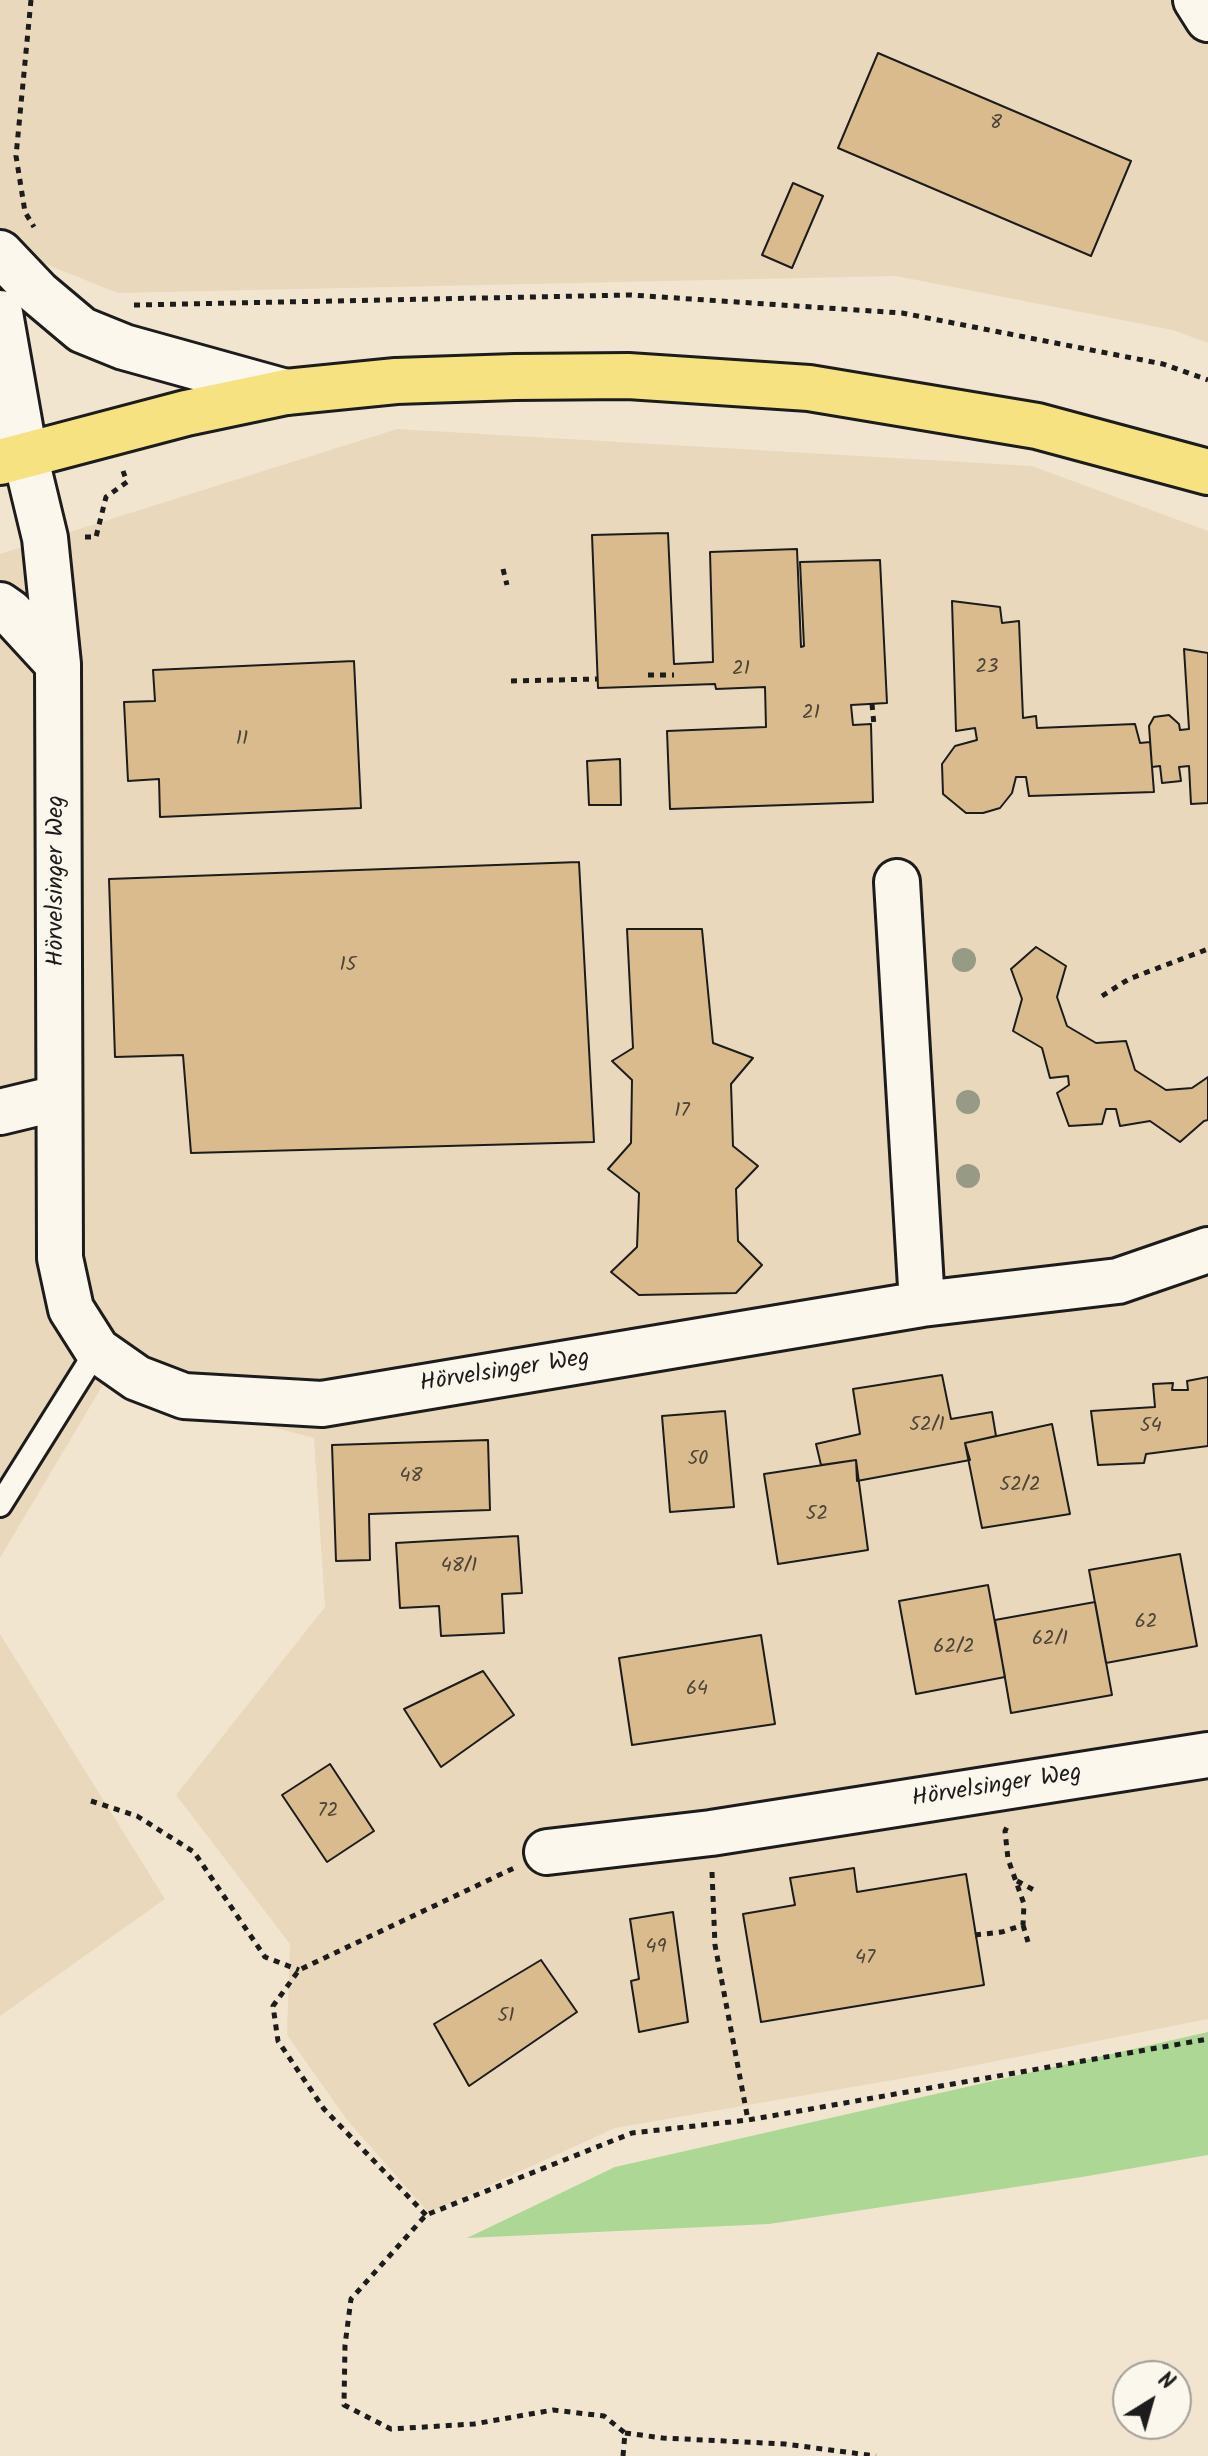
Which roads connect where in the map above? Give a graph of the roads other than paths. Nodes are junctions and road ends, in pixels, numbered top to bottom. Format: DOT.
graph roads {
  1 [pos="1196,0"];
  2 [pos="1208,19"];
  3 [pos="0,253"];
  4 [pos="0,313"];
  5 [pos="286,392"];
  6 [pos="13,458"];
  7 [pos="1208,472"];
  8 [pos="0,605"];
  9 [pos="58,664"];
  10 [pos="897,882"];
  11 [pos="58,1098"];
  12 [pos="0,1112"];
  13 [pos="1208,1250"];
  14 [pos="922,1304"];
  15 [pos="97,1350"];
  16 [pos="0,1505"];
  17 [pos="1207,1763"];
  18 [pos="547,1852"];
  1 -- 2 [label="street"];
  3 -- 5 [label="street"];
  4 -- 6 [label="street, Hörvelsinger Weg"];
  5 -- 6 [label="main road"];
  5 -- 7 [label="main road"];
  6 -- 9 [label="street, Hörvelsinger Weg"];
  8 -- 9 [label="street"];
  9 -- 11 [label="street, Hörvelsinger Weg"];
  10 -- 14 [label="street"];
  11 -- 12 [label="street"];
  11 -- 15 [label="street, Hörvelsinger Weg"];
  13 -- 14 [label="street, Hörvelsinger Weg"];
  14 -- 15 [label="street, Hörvelsinger Weg"];
  15 -- 16 [label="lane"];
  17 -- 18 [label="street, Hörvelsinger Weg"];
}
